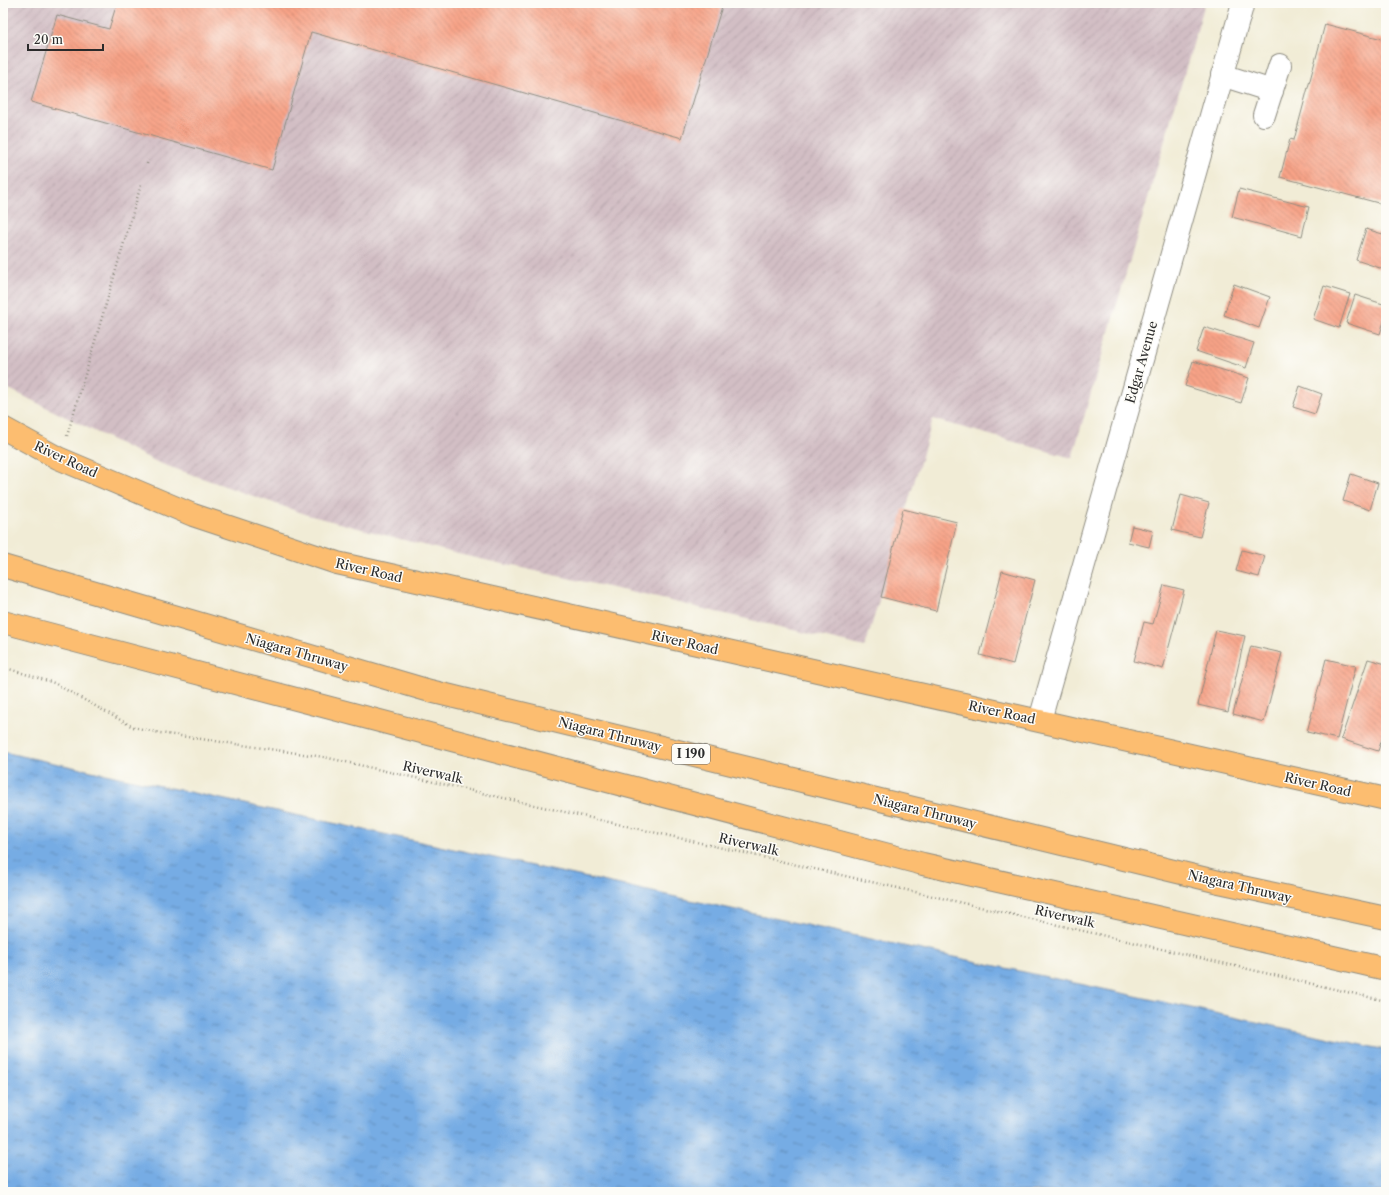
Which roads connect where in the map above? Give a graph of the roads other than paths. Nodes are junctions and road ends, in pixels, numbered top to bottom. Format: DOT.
graph roads {
  1 [pos="1243,3"];
  2 [pos="1280,65"];
  3 [pos="1222,75"];
  4 [pos="1272,91"];
  5 [pos="1264,115"];
  6 [pos="3,428"];
  7 [pos="3,566"];
  8 [pos="3,622"];
  9 [pos="1040,720"];
  10 [pos="1386,799"];
  11 [pos="1386,918"];
  12 [pos="1386,969"];
  1 -- 3 [label="street, Edgar Avenue"];
  2 -- 4 [label="street"];
  3 -- 4 [label="street"];
  3 -- 9 [label="street, Edgar Avenue"];
  4 -- 5 [label="street"];
  6 -- 9 [label="main road, River Road"];
  7 -- 11 [label="main road, Niagara Thruway / I 190"];
  8 -- 12 [label="main road"];
  9 -- 10 [label="main road, River Road"];
}
